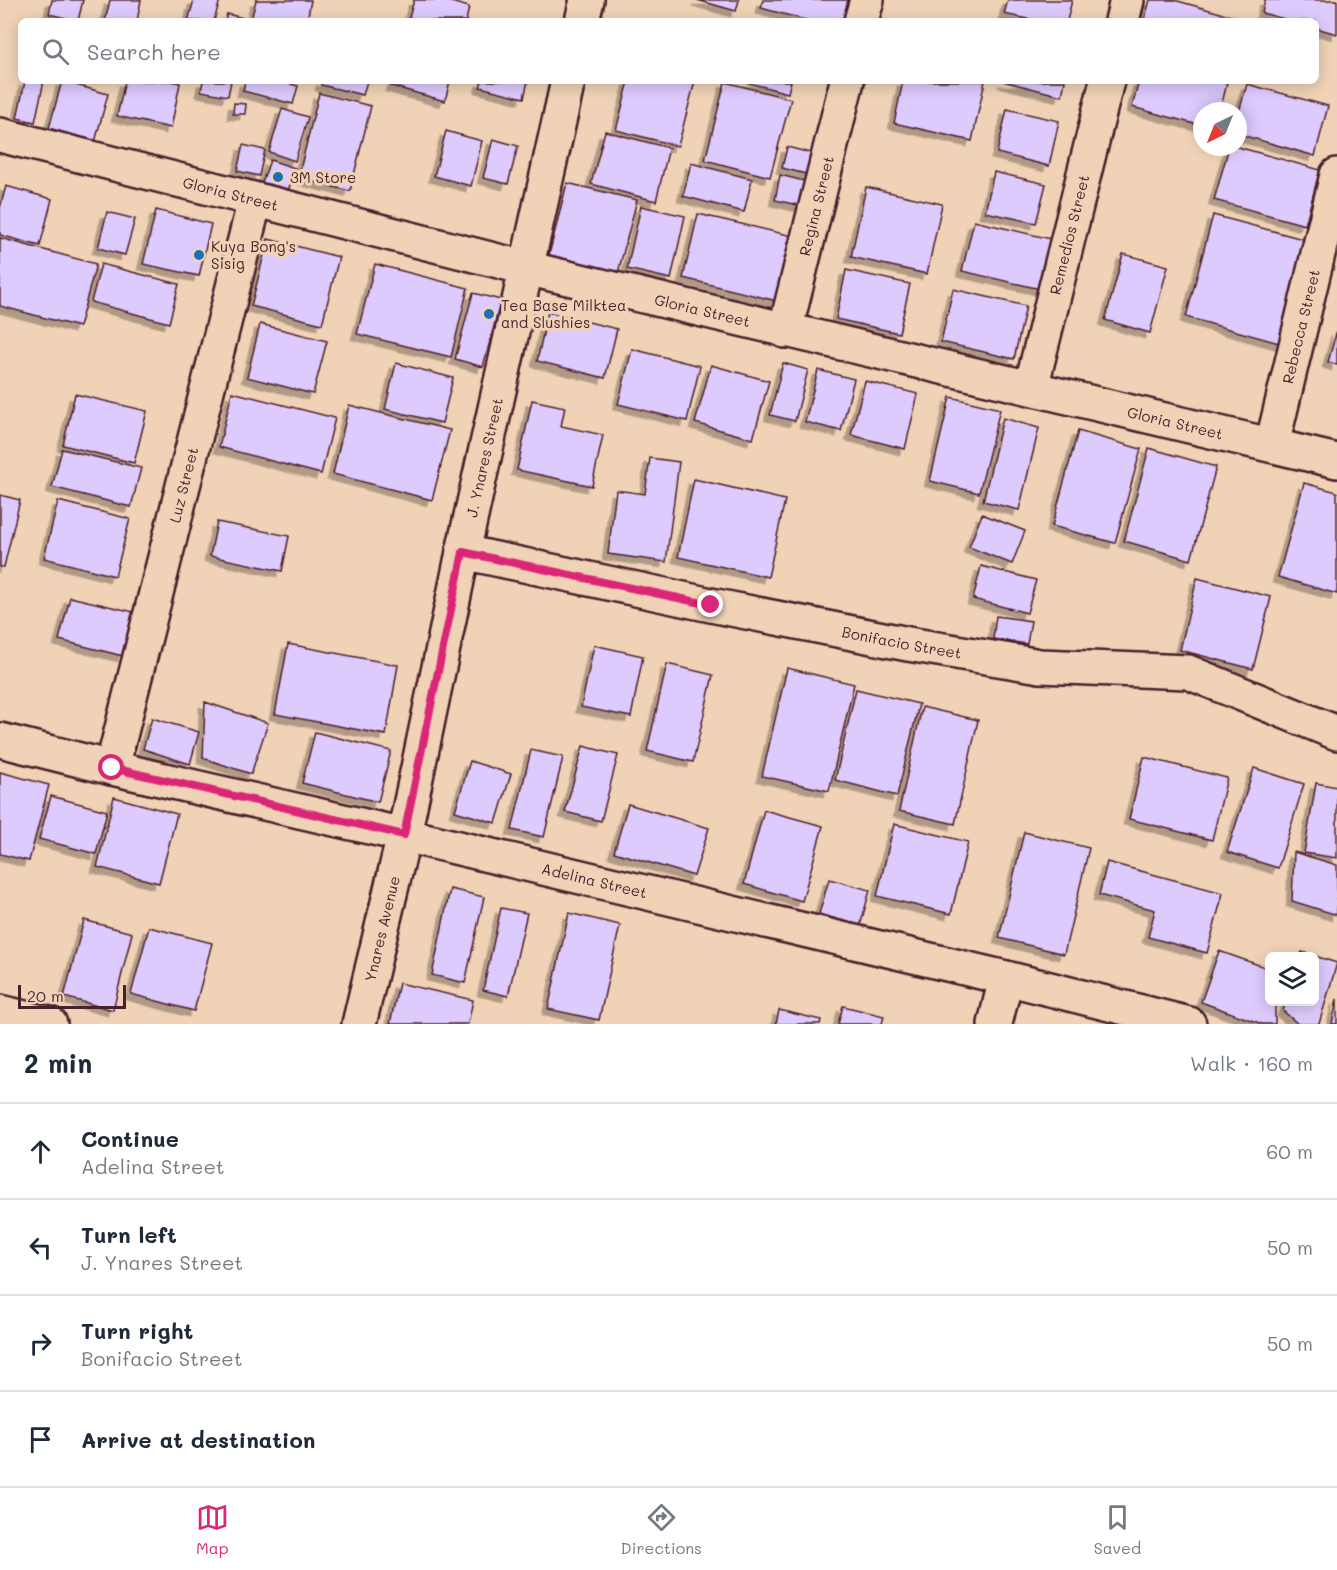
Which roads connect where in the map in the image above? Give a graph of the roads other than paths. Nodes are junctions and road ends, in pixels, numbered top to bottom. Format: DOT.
graph roads {
  1 [pos="586,0"];
  2 [pos="867,0"];
  3 [pos="1127,0"];
  4 [pos="583,18"];
  5 [pos="862,18"];
  6 [pos="1123,18"];
  7 [pos="567,84"];
  8 [pos="846,84"];
  9 [pos="1106,84"];
  10 [pos="0,135"];
  11 [pos="1337,175"];
  12 [pos="255,200"];
  13 [pos="526,268"];
  14 [pos="785,331"];
  15 [pos="1030,388"];
  16 [pos="1272,445"];
  17 [pos="1337,461"];
  18 [pos="463,552"];
  19 [pos="1337,733"];
  20 [pos="0,740"];
  21 [pos="112,768"];
  22 [pos="404,835"];
  23 [pos="1006,978"];
  24 [pos="0,1012"];
  25 [pos="50,1024"];
  26 [pos="359,1024"];
  27 [pos="995,1024"];
  28 [pos="1189,1024"];
  1 -- 4 [label="street"];
  2 -- 5 [label="street"];
  3 -- 6 [label="street"];
  7 -- 13 [label="street, J. Ynares Street"];
  8 -- 14 [label="street, Regina Street"];
  9 -- 15 [label="street, Remedios Street"];
  10 -- 12 [label="street, Gloria Street"];
  11 -- 16 [label="street, Rebecca Street"];
  12 -- 13 [label="street, Gloria Street"];
  12 -- 21 [label="street, Luz Street"];
  13 -- 14 [label="street, Gloria Street"];
  13 -- 18 [label="street, J. Ynares Street"];
  14 -- 15 [label="street, Gloria Street"];
  15 -- 16 [label="street, Gloria Street"];
  16 -- 17 [label="street, Gloria Street"];
  18 -- 19 [label="street, Bonifacio Street"];
  18 -- 22 [label="street, J. Ynares Street"];
  20 -- 21 [label="street, Adelina Street"];
  21 -- 22 [label="street, Adelina Street"];
  22 -- 23 [label="street, Adelina Street"];
  22 -- 26 [label="street, Ynares Avenue"];
  23 -- 27 [label="street"];
  23 -- 28 [label="street, Adelina Street"];
  24 -- 25 [label="street"];
}
